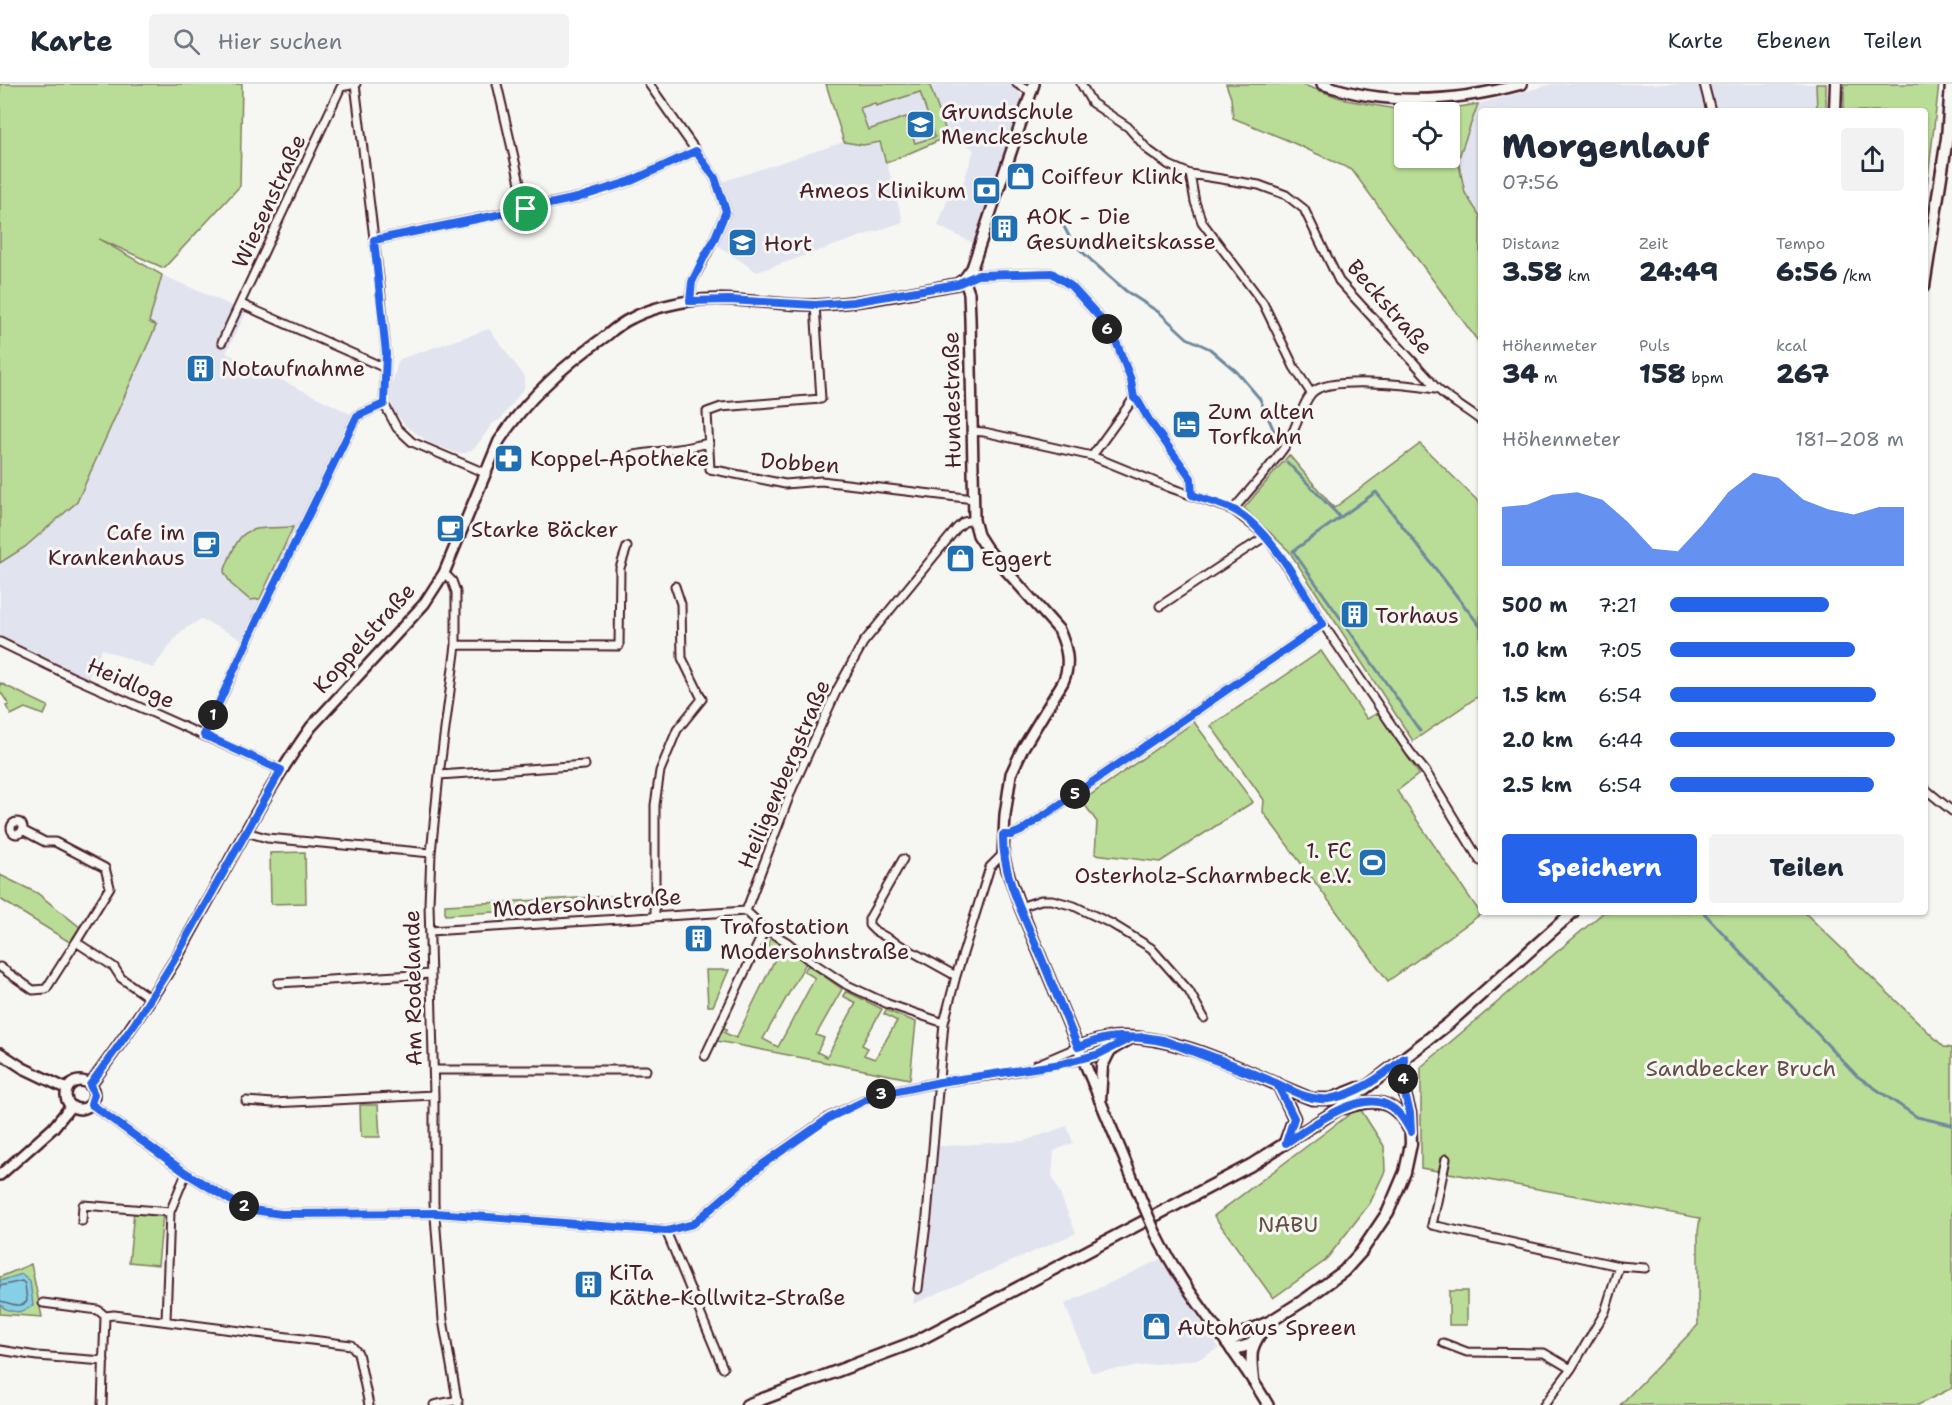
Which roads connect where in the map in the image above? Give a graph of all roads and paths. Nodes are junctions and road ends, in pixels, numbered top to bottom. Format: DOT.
graph roads {
  1 [pos="355,84"];
  2 [pos="497,84"];
  3 [pos="649,84"];
  4 [pos="1017,84"];
  5 [pos="1081,84"];
  6 [pos="1322,84"];
  7 [pos="1522,84"];
  8 [pos="1704,84"];
  9 [pos="1836,84"];
  10 [pos="1951,84"];
  11 [pos="1033,88"];
  12 [pos="1710,108"];
  13 [pos="1835,108"];
  14 [pos="696,151"];
  15 [pos="1190,174"];
  16 [pos="526,209"];
  17 [pos="1933,235"];
  18 [pos="374,240"];
  19 [pos="1928,242"];
  20 [pos="1928,263"];
  21 [pos="964,279"];
  22 [pos="690,301"];
  23 [pos="241,304"];
  24 [pos="815,305"];
  25 [pos="222,342"];
  26 [pos="385,368"];
  27 [pos="1435,389"];
  28 [pos="1311,393"];
  29 [pos="1134,398"];
  30 [pos="384,404"];
  31 [pos="1478,418"];
  32 [pos="972,431"];
  33 [pos="709,443"];
  34 [pos="633,455"];
  35 [pos="1092,456"];
  36 [pos="485,473"];
  37 [pos="1192,495"];
  38 [pos="974,499"];
  39 [pos="1233,510"];
  40 [pos="974,520"];
  41 [pos="1266,536"];
  42 [pos="627,547"];
  43 [pos="444,573"];
  44 [pos="675,586"];
  45 [pos="1160,606"];
  46 [pos="1323,624"];
  47 [pos="0,642"];
  48 [pos="456,645"];
  49 [pos="204,735"];
  50 [pos="585,765"];
  51 [pos="281,770"];
  52 [pos="439,775"];
  53 [pos="1928,791"];
  54 [pos="1952,811"];
  55 [pos="22,830"];
  56 [pos="246,832"];
  57 [pos="1003,835"];
  58 [pos="431,854"];
  59 [pos="1004,854"];
  60 [pos="1478,858"];
  61 [pos="903,859"];
  62 [pos="1020,907"];
  63 [pos="746,911"];
  64 [pos="1570,915"];
  65 [pos="655,916"];
  66 [pos="765,929"];
  67 [pos="430,931"];
  68 [pos="76,942"];
  69 [pos="0,967"];
  70 [pos="431,974"];
  71 [pos="956,976"];
  72 [pos="278,983"];
  73 [pos="151,999"];
  74 [pos="1204,1018"];
  75 [pos="944,1023"];
  76 [pos="1131,1038"];
  77 [pos="1078,1047"];
  78 [pos="1110,1050"];
  79 [pos="0,1053"];
  80 [pos="705,1056"];
  81 [pos="1404,1058"];
  82 [pos="1083,1059"];
  83 [pos="1031,1067"];
  84 [pos="434,1070"];
  85 [pos="646,1070"];
  86 [pos="940,1082"];
  87 [pos="1373,1083"];
  88 [pos="1277,1084"];
  89 [pos="90,1085"];
  90 [pos="67,1089"];
  91 [pos="434,1095"];
  92 [pos="1100,1100"];
  93 [pos="246,1101"];
  94 [pos="91,1104"];
  95 [pos="71,1106"];
  96 [pos="1337,1110"];
  97 [pos="1411,1132"];
  98 [pos="1286,1143"];
  99 [pos="1446,1159"];
  100 [pos="186,1173"];
  101 [pos="0,1175"];
  102 [pos="170,1212"];
  103 [pos="436,1213"];
  104 [pos="82,1221"];
  105 [pos="666,1231"];
  106 [pos="1619,1266"];
  107 [pos="1645,1268"];
  108 [pos="918,1289"];
  109 [pos="43,1303"];
  110 [pos="105,1316"];
  111 [pos="166,1320"];
  112 [pos="1271,1322"];
  113 [pos="1255,1339"];
  114 [pos="1443,1343"];
  115 [pos="1229,1346"];
  116 [pos="0,1350"];
  117 [pos="104,1361"];
  118 [pos="723,1368"];
  119 [pos="1571,1369"];
  120 [pos="1253,1380"];
  121 [pos="458,1403"];
  122 [pos="102,1405"];
  123 [pos="369,1405"];
  124 [pos="434,1405"];
  125 [pos="747,1405"];
  126 [pos="1268,1405"];
  127 [pos="1544,1405"];
  1 -- 18 [label="street"];
  1 -- 23 [label="street, Wiesenstraße"];
  2 -- 16 [label="street"];
  3 -- 14 [label="street"];
  4 -- 11 [label="street"];
  5 -- 15 [label="street, Beckstraße"];
  6 -- 7 [label="street"];
  8 -- 12 [label="street"];
  9 -- 13 [label="main road"];
  10 -- 17 [label="main road"];
  11 -- 21 [label="street"];
  14 -- 16 [label="street"];
  14 -- 22 [label="street"];
  15 -- 27 [label="street, Beckstraße"];
  15 -- 28 [label="street"];
  16 -- 18 [label="street"];
  17 -- 19 [label="main road"];
  17 -- 20 [label="main road"];
  18 -- 26 [label="street"];
  21 -- 24 [label="street, Koppelstraße"];
  21 -- 29 [label="street"];
  21 -- 32 [label="street, Hundestraße"];
  22 -- 24 [label="street, Koppelstraße"];
  22 -- 36 [label="street, Koppelstraße"];
  23 -- 25 [label="street, Wiesenstraße"];
  23 -- 26 [label="street"];
  24 -- 33 [label="street, Dobben"];
  26 -- 30 [label="street"];
  27 -- 28 [label="street"];
  27 -- 31 [label="street, Beckstraße"];
  28 -- 39 [label="street"];
  29 -- 35 [label="street"];
  29 -- 37 [label="street"];
  30 -- 36 [label="street"];
  30 -- 49 [label="street"];
  32 -- 35 [label="street"];
  32 -- 38 [label="street, Hundestraße"];
  33 -- 34 [label="street"];
  33 -- 38 [label="street, Dobben"];
  35 -- 37 [label="street"];
  36 -- 43 [label="street, Koppelstraße"];
  37 -- 39 [label="street"];
  38 -- 40 [label="street, Hundestraße"];
  39 -- 41 [label="street"];
  40 -- 57 [label="street"];
  40 -- 63 [label="street, Heiligenbergstraße"];
  41 -- 45 [label="street"];
  41 -- 46 [label="street"];
  42 -- 48 [label="street"];
  43 -- 48 [label="street, Am Rodelande"];
  43 -- 51 [label="street, Koppelstraße"];
  44 -- 65 [label="street"];
  46 -- 57 [label="street"];
  46 -- 60 [label="street"];
  47 -- 49 [label="street, Heidloge"];
  48 -- 52 [label="street, Am Rodelande"];
  49 -- 51 [label="street, Heidloge"];
  50 -- 52 [label="street"];
  51 -- 56 [label="street, Koppelstraße"];
  52 -- 58 [label="street, Am Rodelande"];
  53 -- 54 [label="street"];
  55 -- 68 [label="street"];
  56 -- 58 [label="street"];
  56 -- 73 [label="street, Koppelstraße"];
  57 -- 59 [label="street"];
  58 -- 67 [label="street, Am Rodelande"];
  59 -- 62 [label="street"];
  59 -- 71 [label="street"];
  61 -- 71 [label="street"];
  62 -- 74 [label="street"];
  62 -- 77 [label="street"];
  63 -- 65 [label="street, Modersohnstraße"];
  63 -- 66 [label="street"];
  64 -- 81 [label="main road"];
  65 -- 67 [label="street, Modersohnstraße"];
  66 -- 75 [label="street"];
  66 -- 80 [label="street"];
  67 -- 70 [label="street, Am Rodelande"];
  68 -- 69 [label="street"];
  68 -- 73 [label="street"];
  70 -- 72 [label="street"];
  70 -- 84 [label="street, Am Rodelande"];
  71 -- 75 [label="street"];
  73 -- 89 [label="street, Koppelstraße"];
  75 -- 86 [label="street"];
  76 -- 77 [label="main road"];
  76 -- 78 [label="main road"];
  76 -- 88 [label="main road"];
  77 -- 82 [label="street"];
  77 -- 83 [label="street"];
  78 -- 82 [label="main road"];
  78 -- 92 [label="main road"];
  79 -- 90 [label="street"];
  81 -- 87 [label="main road"];
  81 -- 97 [label="main road"];
  82 -- 83 [label="street"];
  82 -- 92 [label="street"];
  83 -- 86 [label="street"];
  84 -- 85 [label="street"];
  84 -- 91 [label="street, Am Rodelande"];
  86 -- 105 [label="street"];
  86 -- 108 [label="street"];
  87 -- 88 [label="main road"];
  87 -- 96 [label="main road"];
  88 -- 98 [label="main road"];
  89 -- 90 [label="street"];
  89 -- 94 [label="street"];
  90 -- 95 [label="street"];
  91 -- 93 [label="street"];
  91 -- 103 [label="street, Am Rodelande"];
  92 -- 115 [label="street, bridge"];
  94 -- 95 [label="street"];
  94 -- 100 [label="street"];
  95 -- 101 [label="street"];
  96 -- 97 [label="main road"];
  96 -- 98 [label="main road"];
  97 -- 112 [label="main road"];
  98 -- 125 [label="main road"];
  99 -- 106 [label="street"];
  100 -- 102 [label="street"];
  100 -- 103 [label="street"];
  102 -- 104 [label="street"];
  102 -- 111 [label="street"];
  103 -- 105 [label="street"];
  103 -- 121 [label="street, Am Rodelande"];
  105 -- 118 [label="street"];
  106 -- 107 [label="street"];
  106 -- 119 [label="street"];
  109 -- 110 [label="street"];
  110 -- 111 [label="street"];
  110 -- 117 [label="street"];
  111 -- 123 [label="street"];
  112 -- 113 [label="main road"];
  112 -- 115 [label="main road"];
  113 -- 115 [label="main road"];
  113 -- 120 [label="main road"];
  114 -- 119 [label="street"];
  115 -- 120 [label="street"];
  116 -- 117 [label="street"];
  117 -- 122 [label="street"];
  119 -- 127 [label="street"];
  120 -- 126 [label="street"];
  121 -- 124 [label="street"];
}
